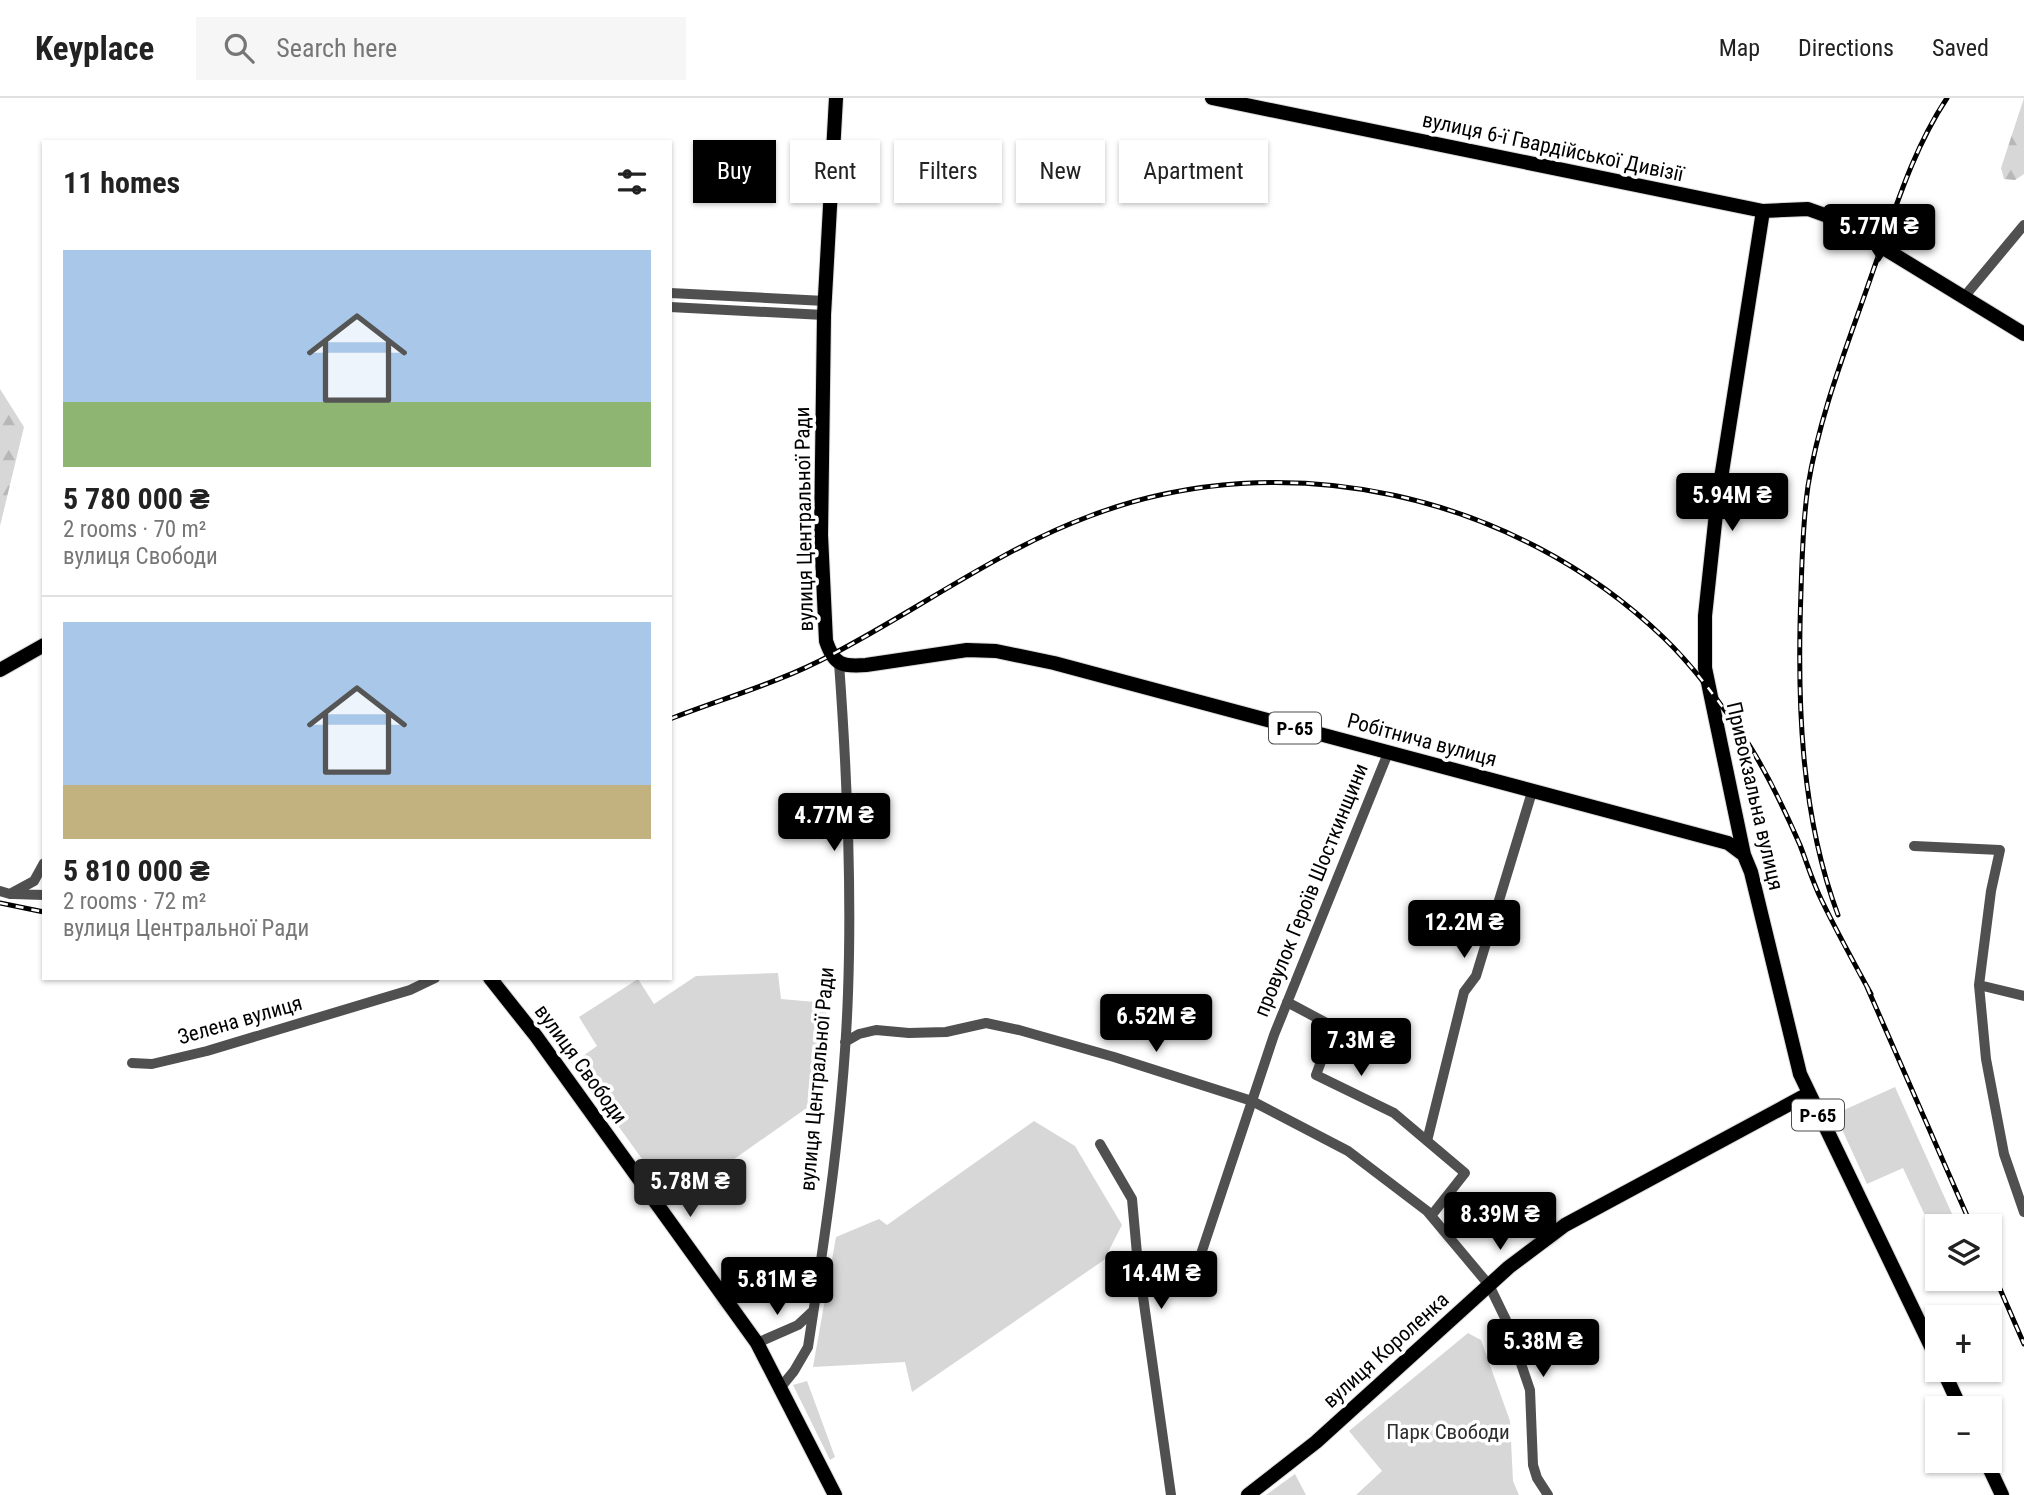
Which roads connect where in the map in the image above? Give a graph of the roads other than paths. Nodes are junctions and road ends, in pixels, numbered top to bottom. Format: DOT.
graph roads {
  1 [pos="836,98"];
  2 [pos="1212,98"];
  3 [pos="1763,211"];
  4 [pos="2024,225"];
  5 [pos="672,293"];
  6 [pos="1964,298"];
  7 [pos="672,307"];
  8 [pos="825,308"];
  9 [pos="2024,334"];
  10 [pos="42,646"];
  11 [pos="839,663"];
  12 [pos="0,670"];
  13 [pos="1388,753"];
  14 [pos="1532,792"];
  15 [pos="1914,846"];
  16 [pos="1744,855"];
  17 [pos="42,867"];
  18 [pos="5,893"];
  19 [pos="42,895"];
  20 [pos="431,980"];
  21 [pos="492,980"];
  22 [pos="1979,985"];
  23 [pos="2024,996"];
  24 [pos="1287,1002"];
  25 [pos="845,1042"];
  26 [pos="132,1063"];
  27 [pos="1808,1094"];
  28 [pos="1252,1101"];
  29 [pos="1428,1138"];
  30 [pos="1100,1144"];
  31 [pos="2024,1212"];
  32 [pos="1431,1216"];
  33 [pos="1489,1285"];
  34 [pos="1142,1293"];
  35 [pos="812,1312"];
  36 [pos="1925,1334"];
  37 [pos="757,1343"];
  38 [pos="781,1387"];
  39 [pos="1992,1473"];
  40 [pos="835,1495"];
  41 [pos="1171,1495"];
  42 [pos="1248,1495"];
  43 [pos="1548,1495"];
  44 [pos="2002,1495"];
  1 -- 8 [label="main road, вулиця Центральної Ради"];
  2 -- 3 [label="main road, вулиця 6-ї Гвардійської Дивізії"];
  3 -- 6 [label="main road, вулиця 6-ї Гвардійської Дивізії"];
  3 -- 16 [label="main road, Привокзальна вулиця"];
  4 -- 6 [label="street"];
  5 -- 8 [label="street"];
  6 -- 9 [label="main road, вулиця 6-ї Гвардійської Дивізії"];
  7 -- 8 [label="street"];
  8 -- 11 [label="main road, вулиця Центральної Ради"];
  10 -- 12 [label="main road"];
  11 -- 13 [label="main road, Робітнича вулиця / Р-65"];
  11 -- 25 [label="street, вулиця Центральної Ради"];
  13 -- 14 [label="main road, Робітнича вулиця / Р-65"];
  13 -- 24 [label="street, провулок Героїв Шосткинщини"];
  14 -- 16 [label="main road, Робітнича вулиця / Р-65"];
  14 -- 29 [label="street"];
  15 -- 22 [label="street"];
  16 -- 27 [label="main road, Привокзальна вулиця / Р-65"];
  17 -- 18 [label="street"];
  18 -- 19 [label="street"];
  20 -- 26 [label="street, Зелена вулиця"];
  21 -- 37 [label="main road, вулиця Свободи"];
  22 -- 23 [label="street"];
  22 -- 31 [label="street"];
  24 -- 28 [label="street, провулок Героїв Шосткинщини"];
  24 -- 29 [label="street"];
  25 -- 28 [label="street"];
  25 -- 35 [label="street, вулиця Центральної Ради"];
  27 -- 33 [label="main road, вулиця Короленка"];
  27 -- 36 [label="main road, Привокзальна вулиця / Р-65"];
  28 -- 32 [label="street"];
  28 -- 34 [label="street, провулок Героїв Шосткинщини"];
  29 -- 32 [label="street"];
  30 -- 34 [label="street"];
  32 -- 33 [label="street"];
  33 -- 42 [label="main road, вулиця Короленка"];
  33 -- 43 [label="street"];
  34 -- 41 [label="street"];
  35 -- 37 [label="street"];
  35 -- 38 [label="street, вулиця Центральної Ради"];
  37 -- 38 [label="main road, вулиця Свободи"];
  38 -- 40 [label="main road, вулиця Свободи"];
  39 -- 44 [label="main road"];
}
